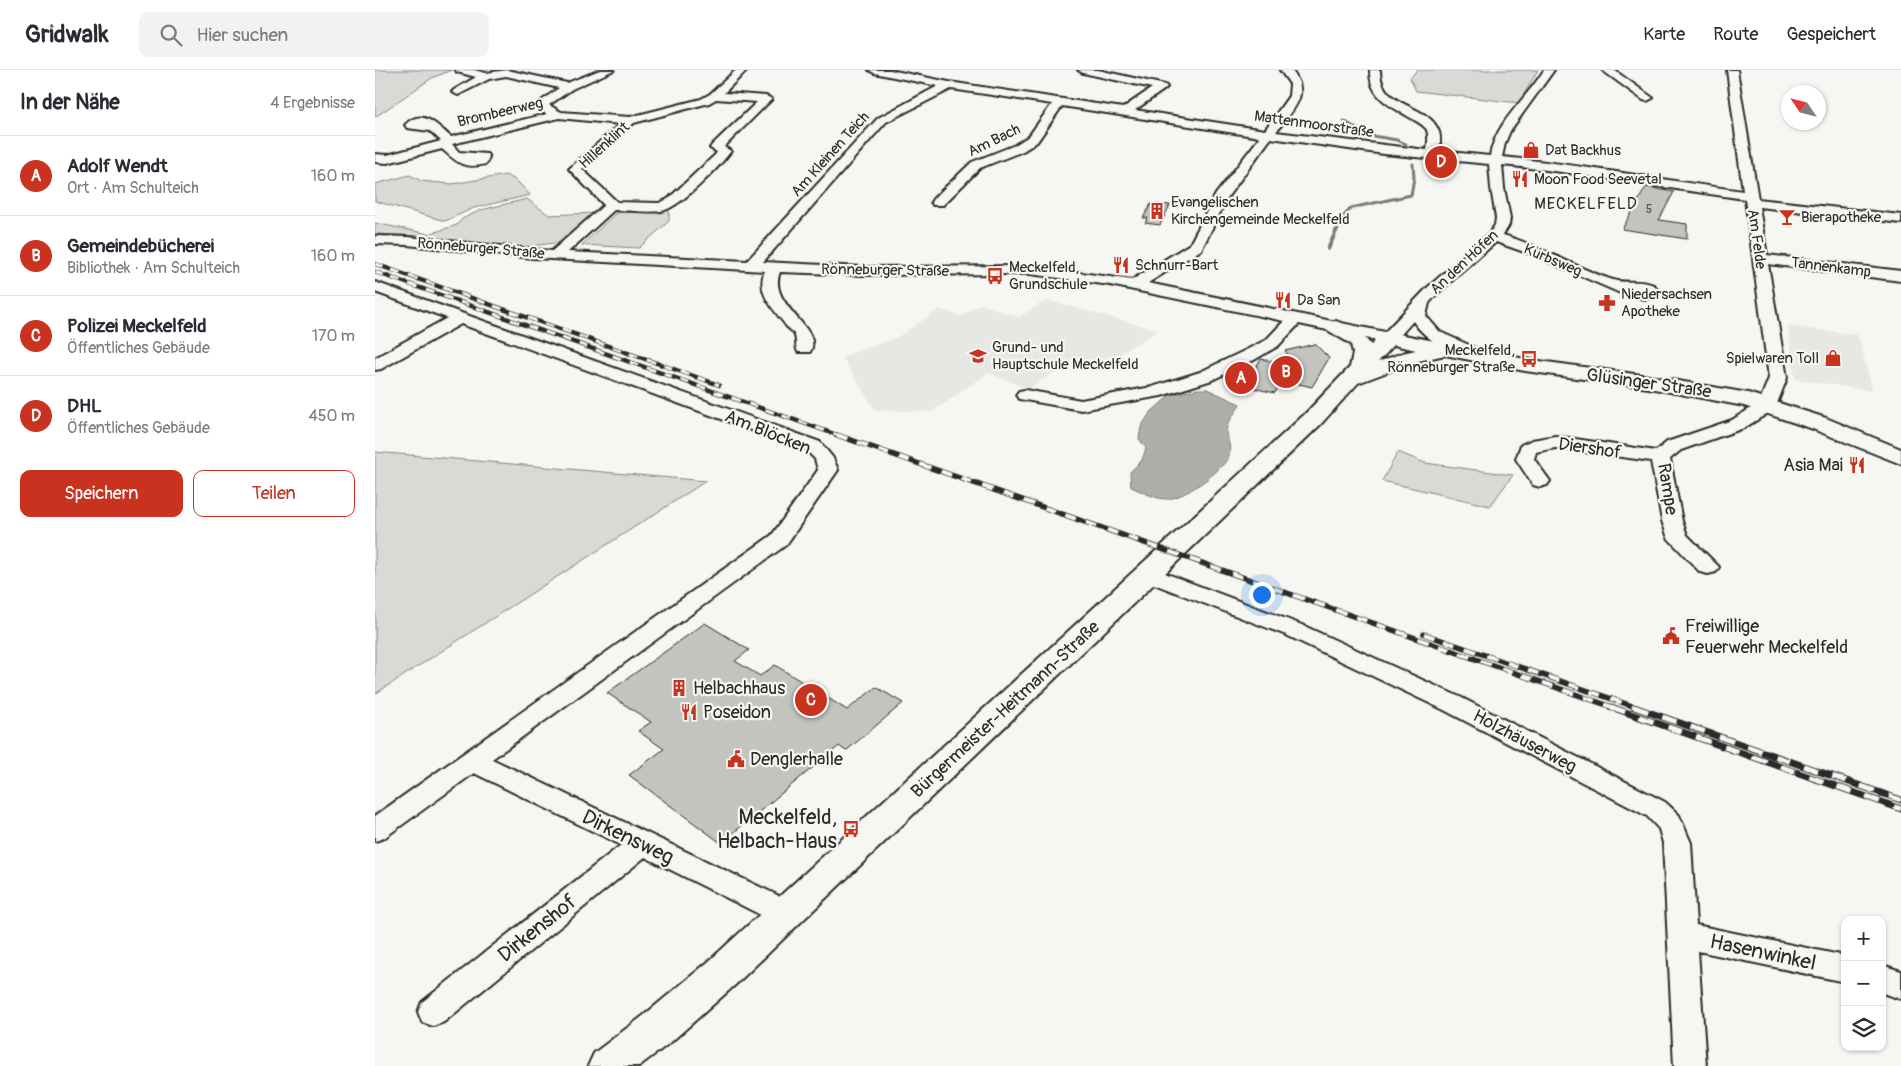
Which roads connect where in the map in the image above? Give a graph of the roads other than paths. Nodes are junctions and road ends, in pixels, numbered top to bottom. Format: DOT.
graph roads {
  1 [pos="461,70"];
  2 [pos="609,70"];
  3 [pos="742,70"];
  4 [pos="874,70"];
  5 [pos="1083,70"];
  6 [pos="1285,70"];
  7 [pos="1375,70"];
  8 [pos="1549,70"];
  9 [pos="1607,70"];
  10 [pos="1732,70"];
  11 [pos="510,72"];
  12 [pos="938,72"];
  13 [pos="486,76"];
  14 [pos="923,80"];
  15 [pos="949,85"];
  16 [pos="568,87"];
  17 [pos="458,92"];
  18 [pos="714,96"];
  19 [pos="1647,98"];
  20 [pos="1059,102"];
  21 [pos="1125,112"];
  22 [pos="559,115"];
  23 [pos="630,121"];
  24 [pos="434,128"];
  25 [pos="1267,134"];
  26 [pos="447,143"];
  27 [pos="1433,154"];
  28 [pos="456,155"];
  29 [pos="379,160"];
  30 [pos="1496,161"];
  31 [pos="1751,199"];
  32 [pos="939,202"];
  33 [pos="611,206"];
  34 [pos="1901,219"];
  35 [pos="1493,237"];
  36 [pos="375,240"];
  37 [pos="556,255"];
  38 [pos="1760,259"];
  39 [pos="751,266"];
  40 [pos="774,267"];
  41 [pos="1901,276"];
  42 [pos="1135,285"];
  43 [pos="1612,285"];
  44 [pos="375,287"];
  45 [pos="1418,306"];
  46 [pos="459,318"];
  47 [pos="1295,319"];
  48 [pos="1341,328"];
  49 [pos="1389,338"];
  50 [pos="804,348"];
  51 [pos="1465,353"];
  52 [pos="375,365"];
  53 [pos="1355,375"];
  54 [pos="1025,395"];
  55 [pos="1767,406"];
  56 [pos="1901,457"];
  57 [pos="1660,458"];
  58 [pos="1540,481"];
  59 [pos="1708,567"];
  60 [pos="1149,574"];
  61 [pos="471,760"];
  62 [pos="375,830"];
  63 [pos="642,844"];
  64 [pos="783,917"];
  65 [pos="1682,935"];
  66 [pos="1841,968"];
  67 [pos="1886,980"];
  68 [pos="1901,985"];
  69 [pos="433,1012"];
  70 [pos="608,1066"];
  71 [pos="1690,1066"];
  1 -- 13 [label="street"];
  2 -- 16 [label="street"];
  3 -- 18 [label="street, Hillenklint"];
  4 -- 14 [label="street, Mattenmoorstraße"];
  5 -- 21 [label="street"];
  6 -- 25 [label="street"];
  7 -- 27 [label="street"];
  8 -- 30 [label="street, An den Höfen"];
  9 -- 19 [label="street"];
  10 -- 31 [label="street, Am Felde"];
  11 -- 13 [label="street"];
  11 -- 16 [label="street"];
  12 -- 14 [label="street"];
  13 -- 17 [label="street"];
  14 -- 15 [label="street, Mattenmoorstraße"];
  15 -- 20 [label="street, Mattenmoorstraße"];
  15 -- 39 [label="street, Am Kleinen Teich"];
  16 -- 22 [label="street"];
  18 -- 23 [label="street, Hillenklint"];
  18 -- 33 [label="street"];
  20 -- 21 [label="street, Mattenmoorstraße"];
  20 -- 32 [label="street, Am Bach"];
  21 -- 25 [label="street, Mattenmoorstraße"];
  22 -- 23 [label="street, Brombeerweg"];
  22 -- 26 [label="street, Brombeerweg"];
  23 -- 33 [label="street, Hillenklint"];
  24 -- 26 [label="street, Brombeerweg"];
  25 -- 27 [label="street, Mattenmoorstraße"];
  25 -- 42 [label="street"];
  26 -- 28 [label="street, Brombeerweg"];
  26 -- 29 [label="street, Brombeerweg"];
  27 -- 30 [label="street, Mattenmoorstraße"];
  30 -- 31 [label="street, Mattenmoorstraße"];
  30 -- 35 [label="street, An den Höfen"];
  31 -- 34 [label="street, Mattenmoorstraße"];
  31 -- 38 [label="street, Am Felde"];
  33 -- 37 [label="street"];
  35 -- 43 [label="street, Kürbsweg"];
  35 -- 45 [label="street, An den Höfen"];
  36 -- 37 [label="street, Rönneburger Straße"];
  37 -- 39 [label="street, Rönneburger Straße"];
  38 -- 41 [label="street, Tannenkamp"];
  38 -- 55 [label="street, Am Felde"];
  39 -- 40 [label="street, Rönneburger Straße"];
  40 -- 42 [label="street, Rönneburger Straße"];
  40 -- 50 [label="street"];
  42 -- 47 [label="street, Rönneburger Straße"];
  44 -- 46 [label="street, Am Blöcken"];
  45 -- 48 [label="street"];
  45 -- 49 [label="street, An den Höfen"];
  45 -- 51 [label="street"];
  46 -- 52 [label="street"];
  46 -- 61 [label="street, Am Blöcken"];
  47 -- 48 [label="street, Rönneburger Straße"];
  47 -- 54 [label="street"];
  48 -- 49 [label="street, Rönneburger Straße"];
  48 -- 53 [label="main road"];
  49 -- 51 [label="main road, Glüsinger Straße"];
  49 -- 53 [label="main road, Bürgermeister-Heitmann-Straße"];
  51 -- 53 [label="main road"];
  51 -- 55 [label="main road, Glüsinger Straße"];
  53 -- 60 [label="main road, Bürgermeister-Heitmann-Straße"];
  55 -- 56 [label="main road, Glüsinger Straße"];
  55 -- 57 [label="street, Rampe"];
  57 -- 58 [label="street, Diershof"];
  57 -- 59 [label="street, Rampe"];
  60 -- 64 [label="main road, Bürgermeister-Heitmann-Straße"];
  60 -- 65 [label="street, Holzhäuserweg"];
  61 -- 62 [label="street"];
  61 -- 63 [label="street, Dirkensweg"];
  63 -- 64 [label="street, Dirkensweg"];
  63 -- 69 [label="street, Dirkenshof"];
  64 -- 70 [label="main road, Bürgermeister-Heitmann-Straße"];
  65 -- 66 [label="street, Hasenwinkel"];
  65 -- 71 [label="street, Holzhäuserweg"];
  67 -- 68 [label="street"];
}
